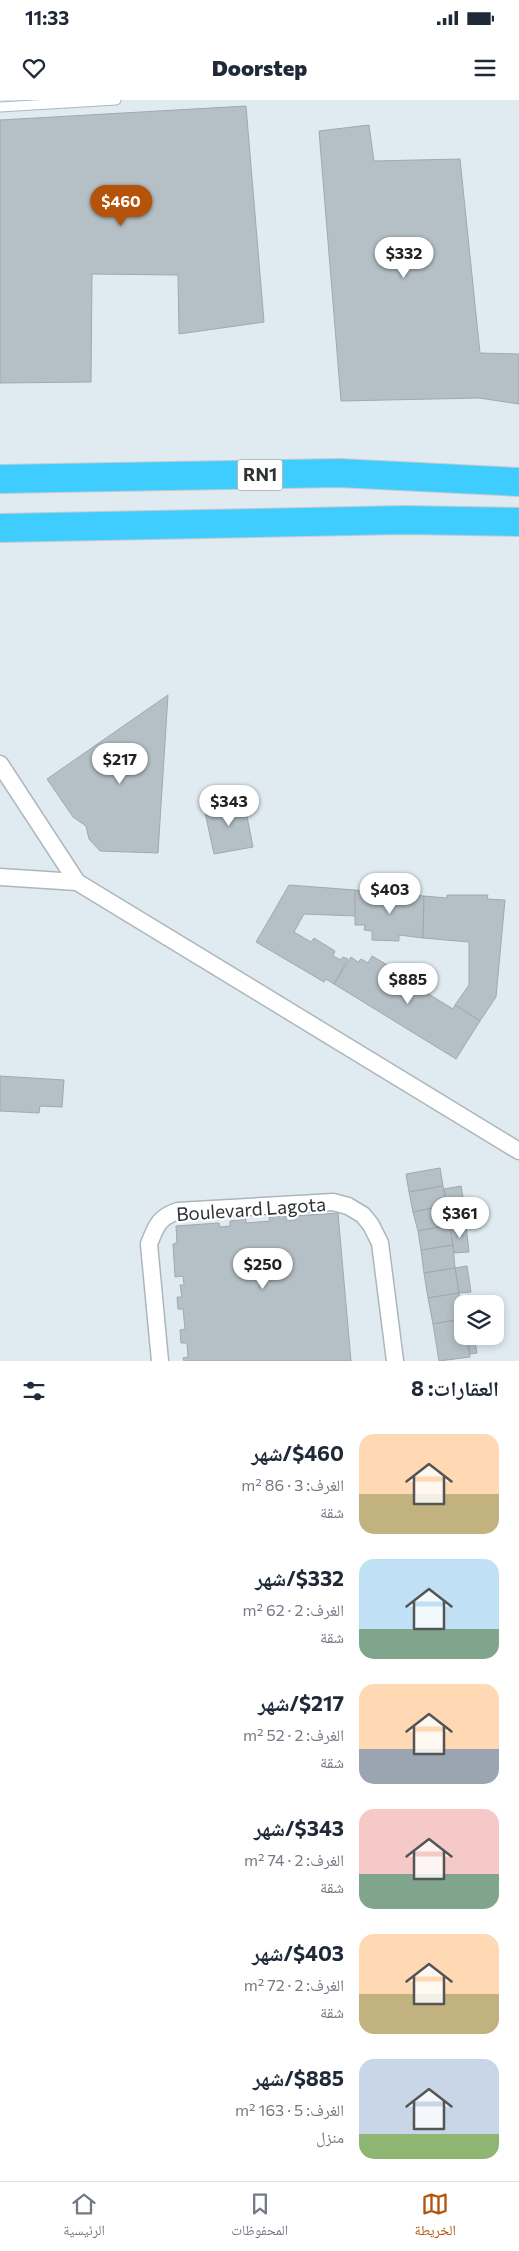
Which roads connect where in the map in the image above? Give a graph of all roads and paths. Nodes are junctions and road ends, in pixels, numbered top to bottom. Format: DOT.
graph roads {
  1 [pos="116,100"];
  2 [pos="0,107"];
  3 [pos="0,479"];
  4 [pos="519,482"];
  5 [pos="519,522"];
  6 [pos="0,528"];
  7 [pos="0,764"];
  8 [pos="0,877"];
  9 [pos="77,882"];
  10 [pos="519,1151"];
  11 [pos="160,1361"];
  12 [pos="395,1361"];
  1 -- 2 [label="lane"];
  3 -- 4 [label="highway, RN1"];
  5 -- 6 [label="highway"];
  7 -- 9 [label="street"];
  8 -- 9 [label="street"];
  9 -- 10 [label="street"];
  11 -- 12 [label="street, Boulevard Lagota"];
}
